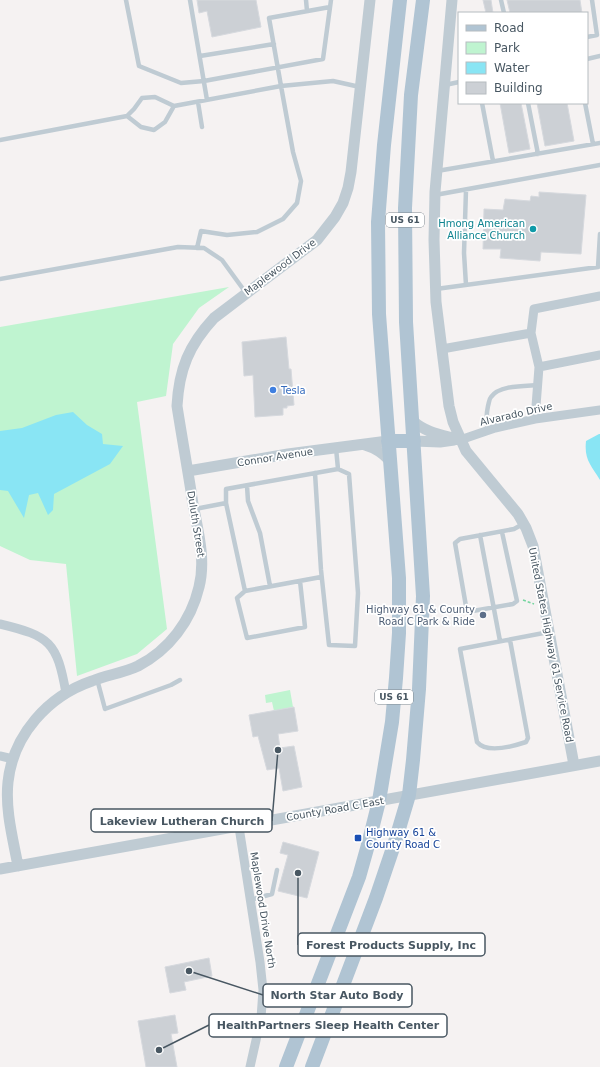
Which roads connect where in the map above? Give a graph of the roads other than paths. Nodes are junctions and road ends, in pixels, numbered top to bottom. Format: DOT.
graph roads {
  1 [pos="126,0"];
  2 [pos="190,0"];
  3 [pos="306,0"];
  4 [pos="331,0"];
  5 [pos="370,0"];
  6 [pos="400,0"];
  7 [pos="424,0"];
  8 [pos="452,0"];
  9 [pos="501,0"];
  10 [pos="592,0"];
  11 [pos="330,6"];
  12 [pos="307,11"];
  13 [pos="504,12"];
  14 [pos="588,37"];
  15 [pos="274,44"];
  16 [pos="200,56"];
  17 [pos="600,57"];
  18 [pos="588,59"];
  19 [pos="278,67"];
  20 [pos="204,80"];
  21 [pos="458,82"];
  22 [pos="445,85"];
  23 [pos="281,86"];
  24 [pos="360,87"];
  25 [pos="207,100"];
  26 [pos="198,102"];
  27 [pos="482,104"];
  28 [pos="528,104"];
  29 [pos="585,104"];
  30 [pos="174,106"];
  31 [pos="127,116"];
  32 [pos="202,126"];
  33 [pos="0,140"];
  34 [pos="600,142"];
  35 [pos="594,144"];
  36 [pos="538,154"];
  37 [pos="493,161"];
  38 [pos="600,165"];
  39 [pos="437,171"];
  40 [pos="466,190"];
  41 [pos="435,195"];
  42 [pos="600,234"];
  43 [pos="197,248"];
  44 [pos="0,279"];
  45 [pos="466,285"];
  46 [pos="435,289"];
  47 [pos="246,293"];
  48 [pos="600,296"];
  49 [pos="531,333"];
  50 [pos="442,349"];
  51 [pos="600,355"];
  52 [pos="539,367"];
  53 [pos="538,385"];
  54 [pos="600,410"];
  55 [pos="535,419"];
  56 [pos="413,421"];
  57 [pos="488,430"];
  58 [pos="460,440"];
  59 [pos="388,441"];
  60 [pos="414,441"];
  61 [pos="363,444"];
  62 [pos="336,448"];
  63 [pos="389,460"];
  64 [pos="338,469"];
  65 [pos="188,471"];
  66 [pos="315,473"];
  67 [pos="247,486"];
  68 [pos="226,503"];
  69 [pos="194,509"];
  70 [pos="523,524"];
  71 [pos="502,532"];
  72 [pos="480,536"];
  73 [pos="322,577"];
  74 [pos="300,581"];
  75 [pos="270,586"];
  76 [pos="245,591"];
  77 [pos="493,608"];
  78 [pos="0,624"];
  79 [pos="550,632"];
  80 [pos="510,640"];
  81 [pos="500,641"];
  82 [pos="97,679"];
  83 [pos="180,680"];
  84 [pos="66,693"];
  85 [pos="0,756"];
  86 [pos="13,759"];
  87 [pos="600,761"];
  88 [pos="574,765"];
  89 [pos="409,795"];
  90 [pos="379,801"];
  91 [pos="239,827"];
  92 [pos="18,866"];
  93 [pos="0,869"];
  94 [pos="277,870"];
  95 [pos="250,900"];
  96 [pos="250,1067"];
  97 [pos="286,1067"];
  98 [pos="312,1067"];
  1 -- 20 [label="lane"];
  2 -- 16 [label="lane"];
  3 -- 12 [label="lane"];
  4 -- 11 [label="lane"];
  5 -- 24 [label="street, Maplewood Drive"];
  6 -- 59 [label="main road, US 61"];
  7 -- 56 [label="main road, US 61"];
  8 -- 22 [label="street, United States Highway 61 Service Road"];
  9 -- 13 [label="lane"];
  10 -- 14 [label="lane"];
  11 -- 12 [label="lane"];
  11 -- 19 [label="lane"];
  12 -- 15 [label="lane"];
  15 -- 16 [label="lane"];
  15 -- 19 [label="lane"];
  16 -- 20 [label="lane"];
  17 -- 18 [label="lane"];
  19 -- 20 [label="lane"];
  19 -- 23 [label="lane"];
  20 -- 25 [label="lane"];
  21 -- 22 [label="lane"];
  22 -- 39 [label="street, United States Highway 61 Service Road"];
  23 -- 24 [label="lane"];
  23 -- 25 [label="lane"];
  23 -- 43 [label="lane"];
  24 -- 47 [label="street, Maplewood Drive"];
  25 -- 26 [label="lane"];
  26 -- 30 [label="lane"];
  26 -- 32 [label="lane"];
  27 -- 37 [label="lane"];
  28 -- 36 [label="lane"];
  29 -- 35 [label="lane"];
  30 -- 31 [label="lane"];
  30 -- 31 [label="lane"];
  31 -- 33 [label="lane"];
  34 -- 35 [label="lane"];
  35 -- 36 [label="lane"];
  36 -- 37 [label="lane"];
  37 -- 39 [label="lane"];
  38 -- 40 [label="lane"];
  39 -- 41 [label="street, United States Highway 61 Service Road"];
  40 -- 41 [label="lane"];
  40 -- 45 [label="lane"];
  41 -- 46 [label="street, United States Highway 61 Service Road"];
  42 -- 45 [label="lane"];
  43 -- 44 [label="lane"];
  43 -- 47 [label="lane"];
  45 -- 46 [label="lane"];
  46 -- 50 [label="street, United States Highway 61 Service Road"];
  47 -- 65 [label="street, Maplewood Drive"];
  48 -- 49 [label="street"];
  49 -- 50 [label="street"];
  49 -- 52 [label="street"];
  50 -- 58 [label="street, United States Highway 61 Service Road"];
  51 -- 52 [label="street"];
  52 -- 53 [label="street"];
  53 -- 55 [label="street"];
  53 -- 57 [label="lane"];
  54 -- 55 [label="street, Alvarado Drive"];
  55 -- 57 [label="street, Alvarado Drive"];
  56 -- 58 [label="street"];
  56 -- 60 [label="main road, US 61"];
  57 -- 58 [label="street, Alvarado Drive"];
  58 -- 60 [label="street"];
  58 -- 70 [label="street, United States Highway 61 Service Road"];
  59 -- 60 [label="main road, Connor Avenue"];
  59 -- 61 [label="street, Connor Avenue"];
  59 -- 63 [label="main road, US 61"];
  60 -- 89 [label="main road, US 61"];
  61 -- 62 [label="street, Connor Avenue"];
  61 -- 63 [label="street"];
  62 -- 64 [label="lane"];
  62 -- 65 [label="street, Connor Avenue"];
  63 -- 90 [label="main road, US 61"];
  64 -- 66 [label="lane"];
  64 -- 73 [label="lane"];
  65 -- 69 [label="street, Duluth Street"];
  66 -- 67 [label="lane"];
  66 -- 73 [label="lane"];
  67 -- 68 [label="lane"];
  67 -- 75 [label="lane"];
  68 -- 69 [label="lane"];
  68 -- 76 [label="lane"];
  69 -- 82 [label="street, Duluth Street"];
  70 -- 71 [label="lane"];
  70 -- 79 [label="street, United States Highway 61 Service Road"];
  71 -- 72 [label="lane"];
  71 -- 77 [label="lane"];
  72 -- 77 [label="lane"];
  72 -- 77 [label="lane"];
  73 -- 74 [label="lane"];
  74 -- 75 [label="lane"];
  74 -- 76 [label="lane"];
  75 -- 76 [label="lane"];
  77 -- 81 [label="lane"];
  78 -- 84 [label="street"];
  79 -- 80 [label="lane"];
  79 -- 88 [label="street, United States Highway 61 Service Road"];
  80 -- 81 [label="lane"];
  80 -- 81 [label="lane"];
  82 -- 83 [label="lane"];
  82 -- 84 [label="street, Duluth Street"];
  84 -- 86 [label="street, Duluth Street"];
  85 -- 86 [label="street"];
  86 -- 92 [label="street, Duluth Street"];
  87 -- 88 [label="street, County Road C East"];
  88 -- 89 [label="street, County Road C East"];
  89 -- 90 [label="street, County Road C East"];
  89 -- 98 [label="main road, US 61"];
  90 -- 91 [label="street, County Road C East"];
  90 -- 97 [label="main road, US 61"];
  91 -- 92 [label="street, County Road C East"];
  91 -- 95 [label="street, Maplewood Drive North"];
  92 -- 93 [label="street, County Road C East"];
  94 -- 95 [label="lane"];
  95 -- 96 [label="street, Maplewood Drive North"];
}
